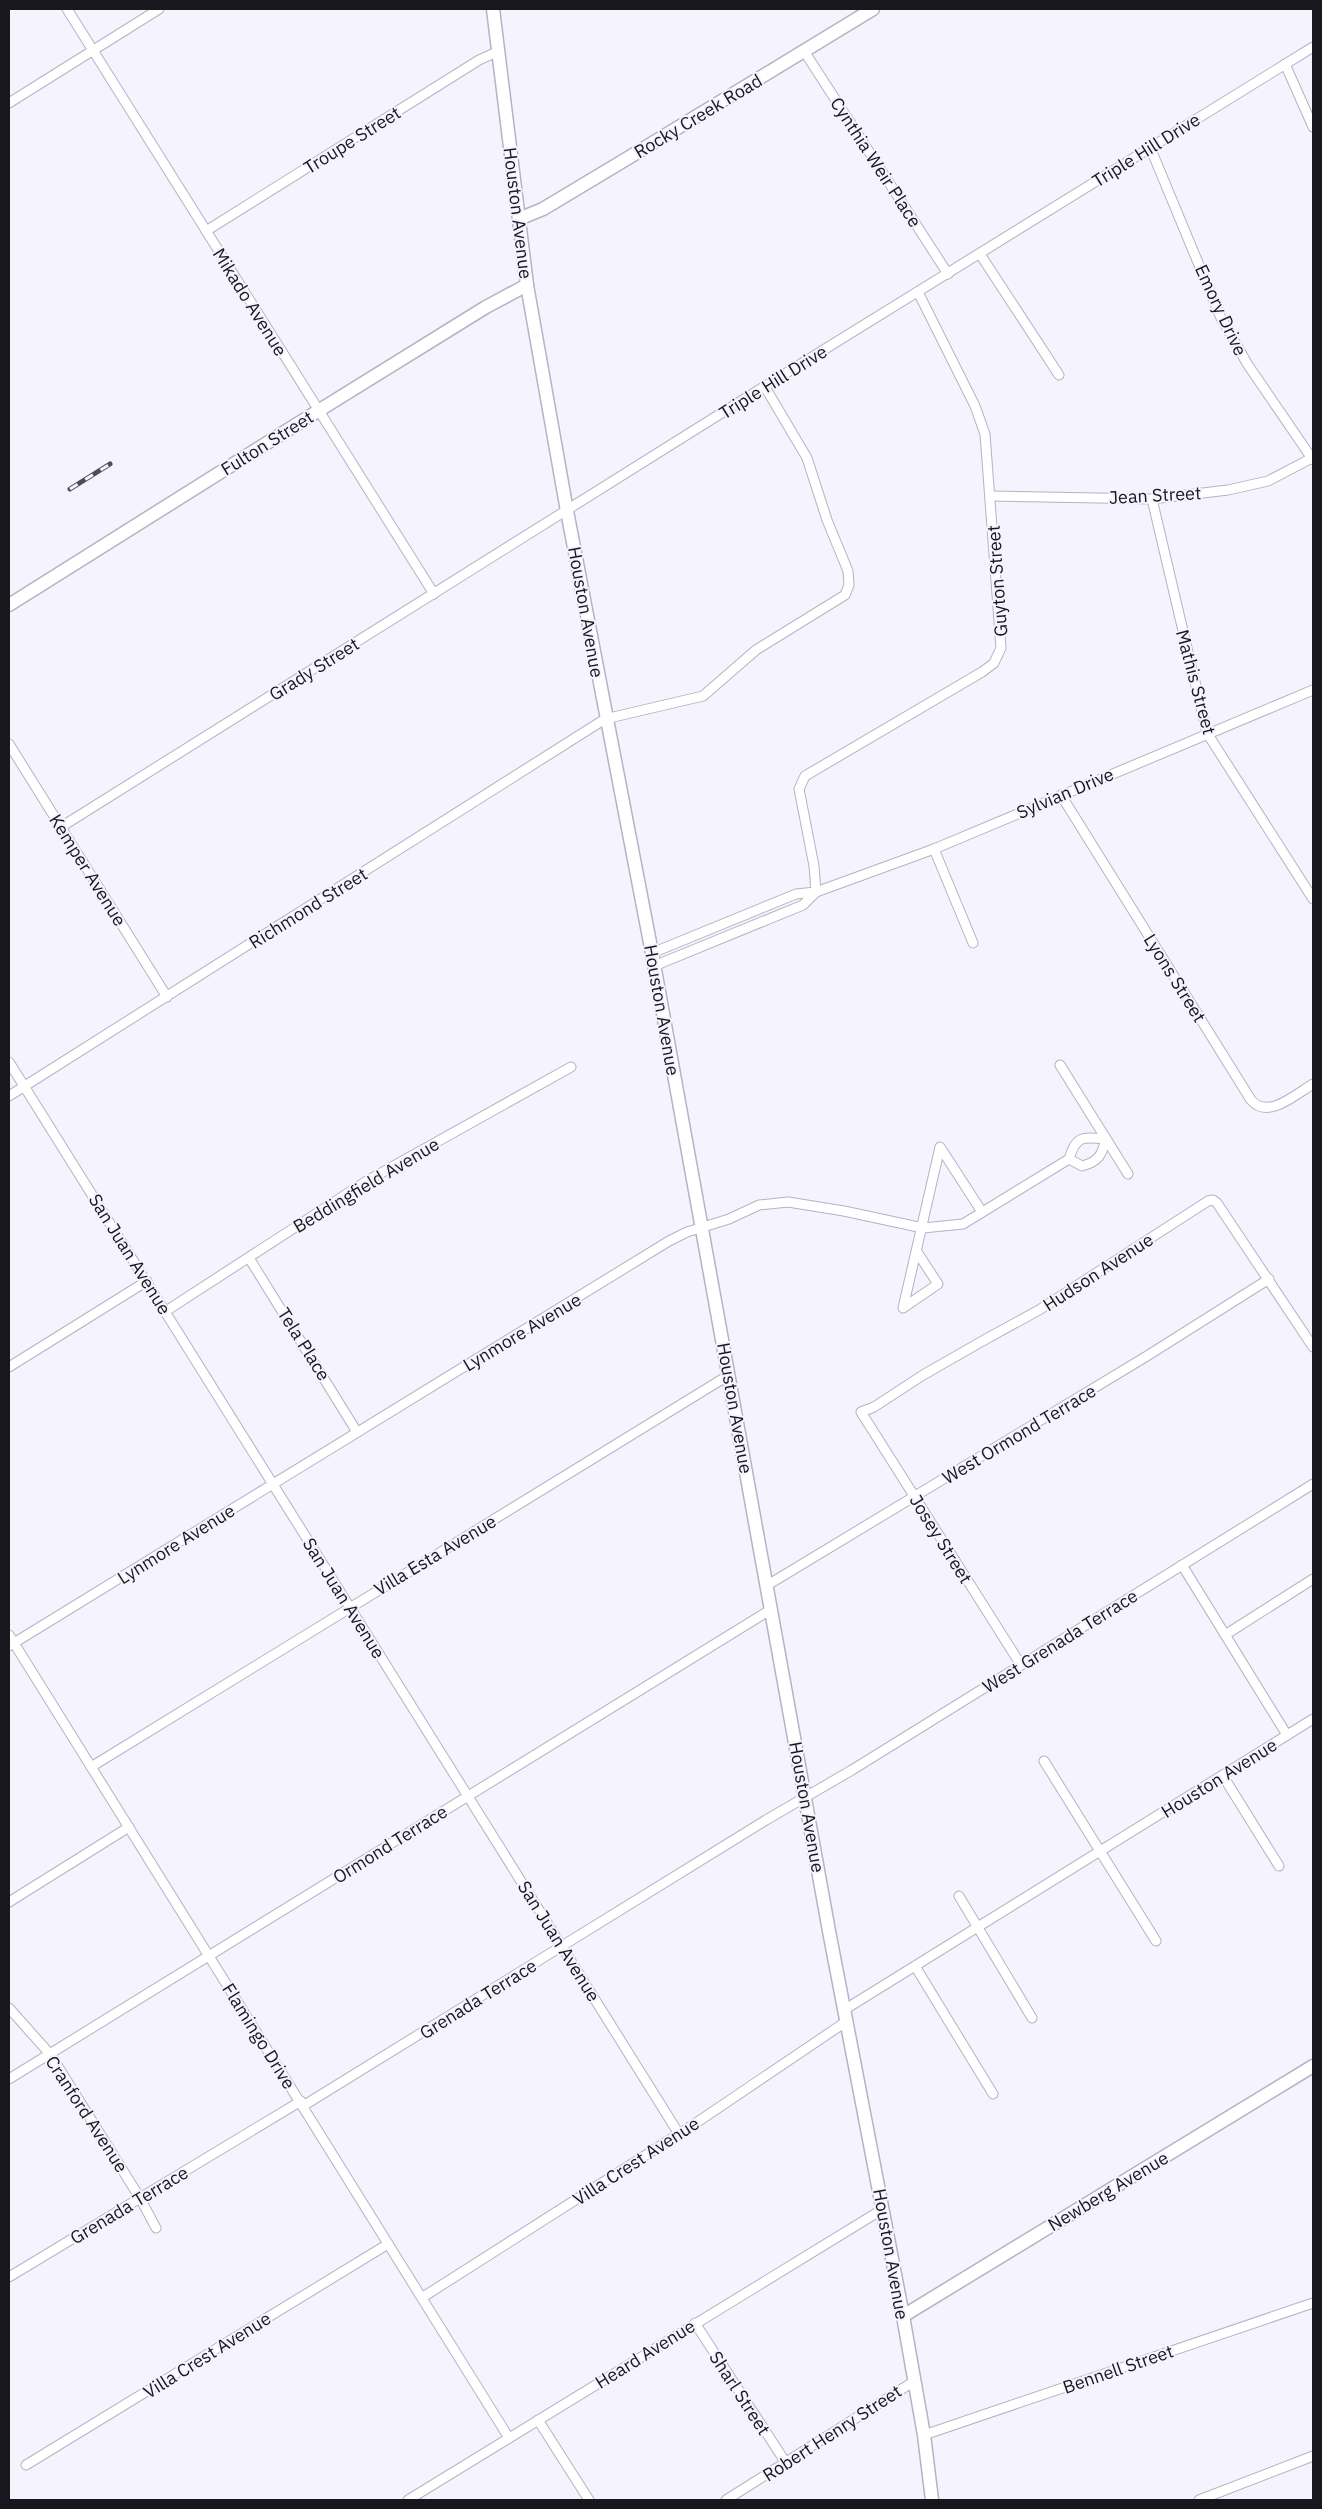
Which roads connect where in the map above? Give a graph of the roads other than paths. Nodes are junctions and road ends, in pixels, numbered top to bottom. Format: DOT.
graph roads {
  1 [pos="67,9"];
  2 [pos="159,9"];
  3 [pos="493,9"];
  4 [pos="873,9"];
  5 [pos="1313,47"];
  6 [pos="93,50"];
  7 [pos="499,51"];
  8 [pos="804,51"];
  9 [pos="1285,64"];
  10 [pos="9,103"];
  11 [pos="1313,127"];
  12 [pos="1150,147"];
  13 [pos="520,218"];
  14 [pos="206,231"];
  15 [pos="980,254"];
  16 [pos="948,274"];
  17 [pos="527,285"];
  18 [pos="918,292"];
  19 [pos="1059,374"];
  20 [pos="765,387"];
  21 [pos="318,411"];
  22 [pos="1313,459"];
  23 [pos="991,496"];
  24 [pos="1152,499"];
  25 [pos="567,511"];
  26 [pos="434,594"];
  27 [pos="9,605"];
  28 [pos="1313,690"];
  29 [pos="606,719"];
  30 [pos="1207,732"];
  31 [pos="9,744"];
  32 [pos="1061,795"];
  33 [pos="61,827"];
  34 [pos="934,849"];
  35 [pos="816,892"];
  36 [pos="1313,900"];
  37 [pos="973,943"];
  38 [pos="652,953"];
  39 [pos="654,966"];
  40 [pos="167,997"];
  41 [pos="9,1062"];
  42 [pos="1060,1065"];
  43 [pos="571,1067"];
  44 [pos="1313,1084"];
  45 [pos="24,1086"];
  46 [pos="9,1096"];
  47 [pos="1106,1139"];
  48 [pos="1069,1159"];
  49 [pos="1128,1174"];
  50 [pos="982,1212"];
  51 [pos="703,1228"];
  52 [pos="923,1228"];
  53 [pos="917,1252"];
  54 [pos="249,1258"];
  55 [pos="1269,1280"];
  56 [pos="147,1281"];
  57 [pos="166,1311"];
  58 [pos="1313,1347"];
  59 [pos="9,1367"];
  60 [pos="729,1375"];
  61 [pos="861,1412"];
  62 [pos="357,1432"];
  63 [pos="272,1483"];
  64 [pos="1313,1484"];
  65 [pos="914,1497"];
  66 [pos="1182,1565"];
  67 [pos="1313,1579"];
  68 [pos="766,1586"];
  69 [pos="349,1607"];
  70 [pos="770,1610"];
  71 [pos="1225,1635"];
  72 [pos="10,1641"];
  73 [pos="1021,1665"];
  74 [pos="1313,1719"];
  75 [pos="1287,1735"];
  76 [pos="1044,1761"];
  77 [pos="91,1766"];
  78 [pos="1223,1776"];
  79 [pos="468,1796"];
  80 [pos="805,1797"];
  81 [pos="128,1827"];
  82 [pos="1100,1852"];
  83 [pos="1279,1866"];
  84 [pos="959,1896"];
  85 [pos="9,1902"];
  86 [pos="978,1927"];
  87 [pos="1156,1941"];
  88 [pos="562,1946"];
  89 [pos="208,1956"];
  90 [pos="915,1966"];
  91 [pos="9,2008"];
  92 [pos="846,2015"];
  93 [pos="1032,2018"];
  94 [pos="50,2054"];
  95 [pos="1313,2066"];
  96 [pos="9,2079"];
  97 [pos="993,2094"];
  98 [pos="302,2104"];
  99 [pos="679,2134"];
  100 [pos="140,2198"];
  101 [pos="883,2209"];
  102 [pos="156,2228"];
  103 [pos="388,2244"];
  104 [pos="9,2277"];
  105 [pos="423,2297"];
  106 [pos="1313,2303"];
  107 [pos="903,2316"];
  108 [pos="695,2323"];
  109 [pos="913,2382"];
  110 [pos="538,2420"];
  111 [pos="924,2435"];
  112 [pos="509,2438"];
  113 [pos="1313,2456"];
  114 [pos="786,2463"];
  115 [pos="26,2465"];
  116 [pos="408,2500"];
  117 [pos="589,2500"];
  118 [pos="726,2500"];
  119 [pos="932,2500"];
  120 [pos="1199,2500"];
  1 -- 6 [label="street, Mikado Avenue"];
  2 -- 6 [label="street"];
  3 -- 7 [label="street, Houston Avenue"];
  4 -- 8 [label="street, Rocky Creek Road"];
  5 -- 9 [label="street, Triple Hill Drive"];
  6 -- 10 [label="street"];
  6 -- 14 [label="street, Mikado Avenue"];
  7 -- 13 [label="street, Houston Avenue"];
  7 -- 14 [label="street, Troupe Street"];
  8 -- 13 [label="street, Rocky Creek Road"];
  8 -- 16 [label="street, Cynthia Weir Place"];
  9 -- 11 [label="street"];
  9 -- 12 [label="street, Triple Hill Drive"];
  12 -- 15 [label="street, Triple Hill Drive"];
  12 -- 22 [label="street, Emory Drive"];
  13 -- 17 [label="street, Houston Avenue"];
  14 -- 21 [label="street, Mikado Avenue"];
  15 -- 16 [label="street, Triple Hill Drive"];
  15 -- 19 [label="street"];
  16 -- 18 [label="street, Triple Hill Drive"];
  17 -- 21 [label="street, Fulton Street"];
  17 -- 25 [label="street, Houston Avenue"];
  18 -- 20 [label="street, Triple Hill Drive"];
  18 -- 23 [label="street, Guyton Street"];
  20 -- 25 [label="street, Triple Hill Drive"];
  20 -- 29 [label="street, Richmond Street"];
  21 -- 26 [label="street, Mikado Avenue"];
  21 -- 27 [label="street, Fulton Street"];
  22 -- 24 [label="street, Jean Street"];
  23 -- 24 [label="street, Jean Street"];
  23 -- 35 [label="street, Guyton Street"];
  24 -- 30 [label="street, Mathis Street"];
  25 -- 26 [label="street, Grady Street"];
  25 -- 29 [label="street, Houston Avenue"];
  26 -- 33 [label="street, Grady Street"];
  28 -- 30 [label="street, Sylvian Drive"];
  29 -- 38 [label="street, Houston Avenue"];
  29 -- 40 [label="street, Richmond Street"];
  30 -- 32 [label="street, Sylvian Drive"];
  30 -- 36 [label="street, Mathis Street"];
  31 -- 33 [label="street, Kemper Avenue"];
  32 -- 34 [label="street, Sylvian Drive"];
  32 -- 44 [label="street, Lyons Street"];
  33 -- 40 [label="street, Kemper Avenue"];
  34 -- 35 [label="street, Sylvian Drive"];
  34 -- 37 [label="street"];
  35 -- 38 [label="street, Sylvian Drive"];
  35 -- 39 [label="street, Sylvian Drive"];
  38 -- 39 [label="street, Houston Avenue"];
  39 -- 51 [label="street, Houston Avenue"];
  40 -- 45 [label="street, Richmond Street"];
  41 -- 45 [label="street, San Juan Avenue"];
  42 -- 47 [label="street"];
  43 -- 54 [label="street, Beddingfield Avenue"];
  45 -- 46 [label="street, Richmond Street"];
  45 -- 56 [label="street, San Juan Avenue"];
  47 -- 48 [label="street, Lynmore Avenue"];
  47 -- 48 [label="street"];
  47 -- 49 [label="street"];
  48 -- 50 [label="street, Lynmore Avenue"];
  50 -- 52 [label="street, Lynmore Avenue"];
  50 -- 52 [label="street"];
  51 -- 52 [label="street, Lynmore Avenue"];
  51 -- 60 [label="street, Houston Avenue"];
  51 -- 62 [label="street, Lynmore Avenue"];
  52 -- 53 [label="street"];
  53 -- 53 [label="street"];
  54 -- 57 [label="street, Beddingfield Avenue"];
  54 -- 62 [label="street, Tela Place"];
  55 -- 58 [label="street"];
  55 -- 61 [label="street, Hudson Avenue"];
  55 -- 65 [label="street, West Ormond Terrace"];
  56 -- 57 [label="street, San Juan Avenue"];
  56 -- 59 [label="street"];
  57 -- 63 [label="street, San Juan Avenue"];
  60 -- 68 [label="street, Houston Avenue"];
  60 -- 69 [label="street, Villa Esta Avenue"];
  61 -- 65 [label="street, Josey Street"];
  62 -- 63 [label="street, Lynmore Avenue"];
  63 -- 69 [label="street, San Juan Avenue"];
  63 -- 72 [label="street, Lynmore Avenue"];
  64 -- 66 [label="street, West Grenada Terrace"];
  65 -- 68 [label="street, West Ormond Terrace"];
  65 -- 73 [label="street, Josey Street"];
  66 -- 71 [label="street, Houston Avenue"];
  66 -- 73 [label="street, West Grenada Terrace"];
  67 -- 71 [label="street"];
  68 -- 70 [label="street, Houston Avenue"];
  69 -- 77 [label="street, Villa Esta Avenue"];
  69 -- 79 [label="street, San Juan Avenue"];
  70 -- 79 [label="street, Ormond Terrace"];
  70 -- 80 [label="street, Houston Avenue"];
  71 -- 75 [label="street, Houston Avenue"];
  72 -- 77 [label="street, Flamingo Drive"];
  73 -- 80 [label="street, West Grenada Terrace"];
  74 -- 75 [label="street, Houston Avenue"];
  75 -- 78 [label="street, Houston Avenue"];
  76 -- 82 [label="street"];
  77 -- 81 [label="street, Flamingo Drive"];
  78 -- 82 [label="street, Houston Avenue"];
  78 -- 83 [label="street"];
  79 -- 88 [label="street, San Juan Avenue"];
  79 -- 89 [label="street, Ormond Terrace"];
  80 -- 88 [label="street, Grenada Terrace"];
  80 -- 92 [label="street, Houston Avenue"];
  81 -- 85 [label="street"];
  81 -- 89 [label="street, Flamingo Drive"];
  82 -- 86 [label="street, Houston Avenue"];
  82 -- 87 [label="street"];
  84 -- 86 [label="street"];
  86 -- 90 [label="street, Houston Avenue"];
  86 -- 93 [label="street"];
  88 -- 98 [label="street, Grenada Terrace"];
  88 -- 99 [label="street, San Juan Avenue"];
  89 -- 94 [label="street, Ormond Terrace"];
  89 -- 98 [label="street, Flamingo Drive"];
  90 -- 92 [label="street, Houston Avenue"];
  90 -- 97 [label="street"];
  91 -- 94 [label="street, Cranford Avenue"];
  92 -- 99 [label="street, Villa Crest Avenue"];
  92 -- 101 [label="street, Houston Avenue"];
  94 -- 96 [label="street, Ormond Terrace"];
  94 -- 100 [label="street, Cranford Avenue"];
  95 -- 107 [label="street, Newberg Avenue"];
  98 -- 100 [label="street, Grenada Terrace"];
  98 -- 103 [label="street, Flamingo Drive"];
  99 -- 105 [label="street, Villa Crest Avenue"];
  100 -- 102 [label="street, Cranford Avenue"];
  100 -- 104 [label="street, Grenada Terrace"];
  101 -- 107 [label="street, Houston Avenue"];
  101 -- 108 [label="street, Heard Avenue"];
  103 -- 105 [label="street, Flamingo Drive"];
  103 -- 115 [label="street, Villa Crest Avenue"];
  105 -- 112 [label="street, Flamingo Drive"];
  106 -- 111 [label="street, Bennell Street"];
  107 -- 109 [label="street, Houston Avenue"];
  108 -- 110 [label="street, Heard Avenue"];
  108 -- 114 [label="street, Sharl Street"];
  109 -- 111 [label="street, Houston Avenue"];
  109 -- 114 [label="street, Robert Henry Street"];
  110 -- 112 [label="street, Heard Avenue"];
  110 -- 117 [label="street"];
  111 -- 119 [label="street, Houston Avenue"];
  112 -- 116 [label="street, Heard Avenue"];
  113 -- 120 [label="street"];
  114 -- 118 [label="street, Robert Henry Street"];
}
